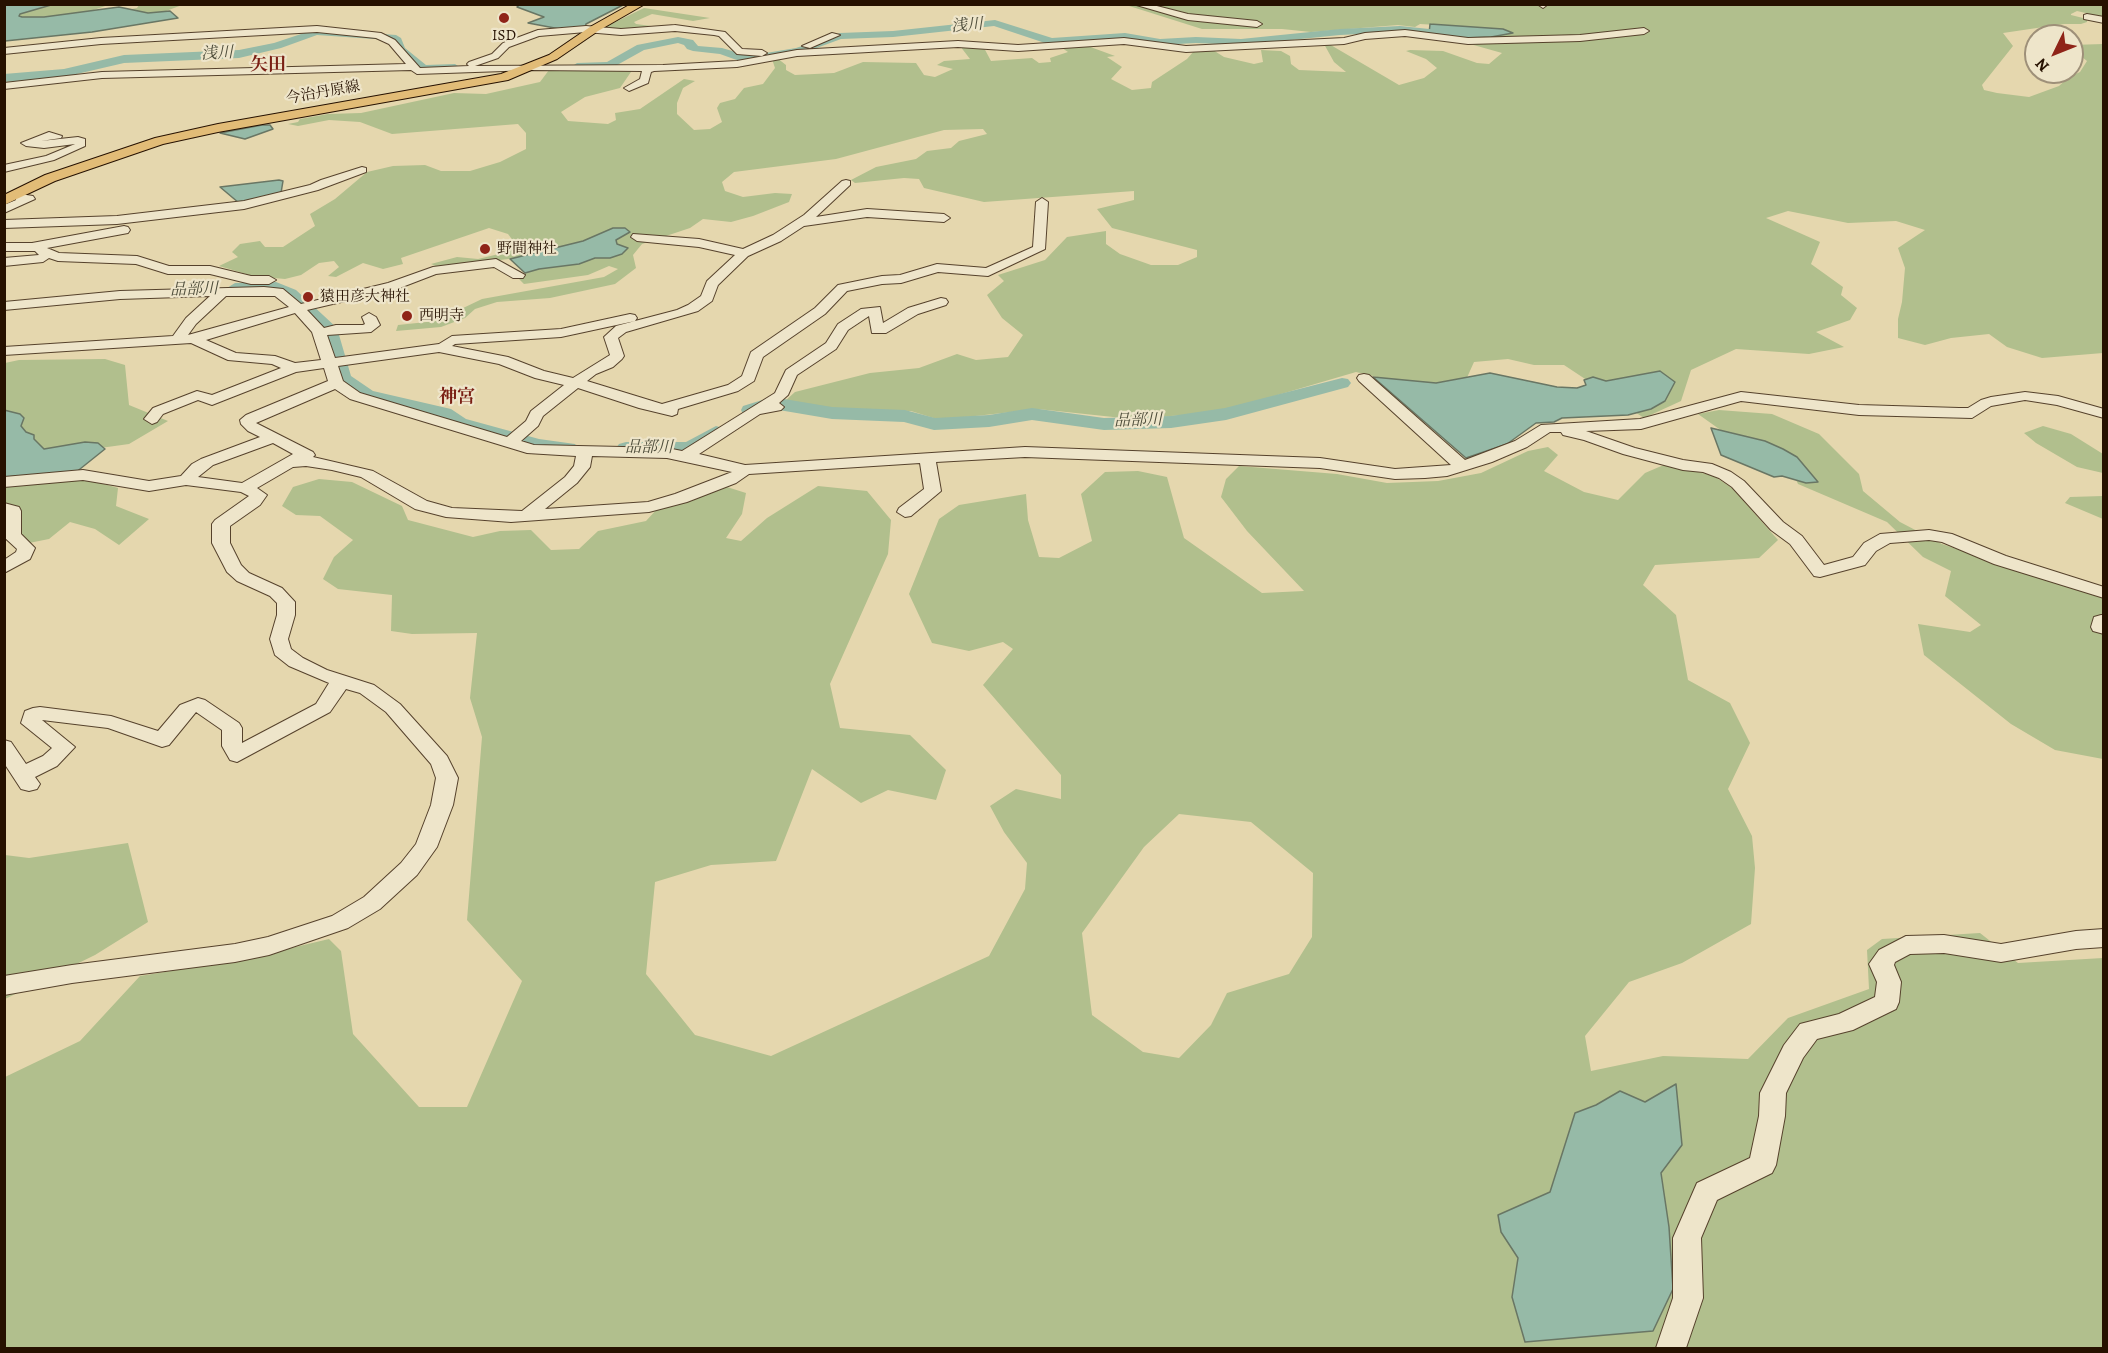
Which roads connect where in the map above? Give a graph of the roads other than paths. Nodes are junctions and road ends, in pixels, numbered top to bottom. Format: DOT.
graph roads {
  1 [pos="640,4"];
  2 [pos="1137,4"];
  3 [pos="2087,16"];
  4 [pos="2103,20"];
  5 [pos="1257,24"];
  6 [pos="594,29"];
  7 [pos="1644,32"];
  8 [pos="835,35"];
  9 [pos="101,41"];
  10 [pos="4,44"];
  11 [pos="4,51"];
  12 [pos="795,52"];
  13 [pos="413,67"];
  14 [pos="533,67"];
  15 [pos="656,67"];
  16 [pos="458,70"];
  17 [pos="4,86"];
  18 [pos="629,88"];
  19 [pos="57,136"];
  20 [pos="81,143"];
  21 [pos="71,159"];
  22 [pos="4,169"];
  23 [pos="362,170"];
  24 [pos="846,183"];
  25 [pos="20,198"];
  26 [pos="4,201"];
  27 [pos="1042,202"];
  28 [pos="244,205"];
  29 [pos="4,210"];
  30 [pos="944,218"];
  31 [pos="4,224"];
  32 [pos="799,224"];
  33 [pos="637,237"];
  34 [pos="4,247"];
  35 [pos="32,247"];
  36 [pos="744,253"];
  37 [pos="58,257"];
  38 [pos="4,262"];
  39 [pos="988,272"];
  40 [pos="518,275"];
  41 [pos="1006,276"];
  42 [pos="223,292"];
  43 [pos="278,292"];
  44 [pos="941,302"];
  45 [pos="4,306"];
  46 [pos="299,308"];
  47 [pos="693,308"];
  48 [pos="369,317"];
  49 [pos="320,333"];
  50 [pos="193,339"];
  51 [pos="177,340"];
  52 [pos="439,348"];
  53 [pos="4,351"];
  54 [pos="330,362"];
  55 [pos="293,368"];
  56 [pos="1364,378"];
  57 [pos="258,382"];
  58 [pos="336,383"];
  59 [pos="578,383"];
  60 [pos="225,388"];
  61 [pos="614,394"];
  62 [pos="292,400"];
  63 [pos="599,407"];
  64 [pos="664,409"];
  65 [pos="270,410"];
  66 [pos="2103,414"];
  67 [pos="152,419"];
  68 [pos="642,420"];
  69 [pos="274,436"];
  70 [pos="509,443"];
  71 [pos="1521,444"];
  72 [pos="585,453"];
  73 [pos="685,456"];
  74 [pos="927,457"];
  75 [pos="289,462"];
  76 [pos="1462,466"];
  77 [pos="746,470"];
  78 [pos="186,480"];
  79 [pos="6,484"];
  80 [pos="245,488"];
  81 [pos="4,508"];
  82 [pos="905,512"];
  83 [pos="528,515"];
  84 [pos="4,568"];
  85 [pos="2103,593"];
  86 [pos="2103,621"];
  87 [pos="2103,630"];
  88 [pos="341,681"];
  89 [pos="4,747"];
  90 [pos="2103,938"];
  91 [pos="4,986"];
  92 [pos="1671,1348"];
  1 -- 6 [label="main road, 今治丹原線"];
  2 -- 5 [label="street"];
  3 -- 4 [label="street"];
  6 -- 12 [label="street"];
  6 -- 14 [label="main road, 今治丹原線"];
  6 -- 16 [label="street"];
  7 -- 12 [label="street"];
  8 -- 12 [label="street"];
  9 -- 10 [label="street"];
  9 -- 11 [label="street"];
  9 -- 13 [label="street"];
  12 -- 15 [label="street"];
  13 -- 16 [label="street"];
  13 -- 17 [label="street"];
  14 -- 15 [label="street"];
  14 -- 16 [label="street"];
  14 -- 26 [label="main road, 今治丹原線"];
  15 -- 18 [label="street"];
  19 -- 20 [label="street"];
  20 -- 21 [label="street"];
  20 -- 22 [label="street"];
  23 -- 28 [label="street"];
  24 -- 32 [label="street"];
  25 -- 29 [label="street"];
  27 -- 39 [label="street"];
  28 -- 31 [label="street"];
  28 -- 35 [label="street"];
  30 -- 32 [label="street"];
  32 -- 36 [label="street"];
  33 -- 36 [label="street"];
  34 -- 35 [label="street"];
  35 -- 37 [label="street"];
  36 -- 47 [label="street"];
  37 -- 38 [label="street"];
  37 -- 43 [label="street"];
  39 -- 41 [label="street"];
  39 -- 64 [label="street"];
  40 -- 46 [label="street"];
  42 -- 43 [label="street"];
  42 -- 45 [label="street"];
  42 -- 51 [label="street"];
  43 -- 46 [label="street"];
  44 -- 73 [label="street"];
  46 -- 49 [label="street"];
  46 -- 50 [label="street"];
  47 -- 52 [label="street"];
  47 -- 59 [label="street"];
  48 -- 49 [label="street"];
  49 -- 54 [label="street"];
  50 -- 51 [label="street"];
  50 -- 55 [label="street"];
  51 -- 53 [label="street"];
  52 -- 54 [label="street"];
  52 -- 59 [label="street"];
  54 -- 55 [label="street"];
  54 -- 58 [label="street"];
  55 -- 57 [label="street"];
  56 -- 76 [label="street"];
  57 -- 60 [label="street"];
  57 -- 62 [label="street"];
  58 -- 62 [label="street"];
  58 -- 70 [label="street"];
  59 -- 61 [label="street"];
  59 -- 70 [label="street"];
  60 -- 65 [label="street"];
  60 -- 67 [label="street"];
  61 -- 63 [label="street"];
  61 -- 64 [label="street"];
  62 -- 65 [label="street"];
  64 -- 68 [label="street"];
  65 -- 69 [label="street"];
  66 -- 71 [label="street"];
  69 -- 75 [label="street"];
  69 -- 78 [label="street"];
  70 -- 72 [label="street"];
  71 -- 76 [label="street"];
  71 -- 85 [label="street"];
  72 -- 73 [label="street"];
  72 -- 83 [label="street"];
  73 -- 77 [label="street"];
  74 -- 76 [label="street"];
  74 -- 77 [label="street"];
  74 -- 82 [label="street"];
  75 -- 80 [label="street"];
  75 -- 83 [label="street"];
  77 -- 83 [label="street"];
  78 -- 79 [label="street"];
  78 -- 80 [label="street"];
  80 -- 88 [label="street"];
  81 -- 84 [label="street"];
  86 -- 87 [label="street"];
  88 -- 89 [label="street"];
  88 -- 91 [label="street"];
  90 -- 92 [label="street"];
}
